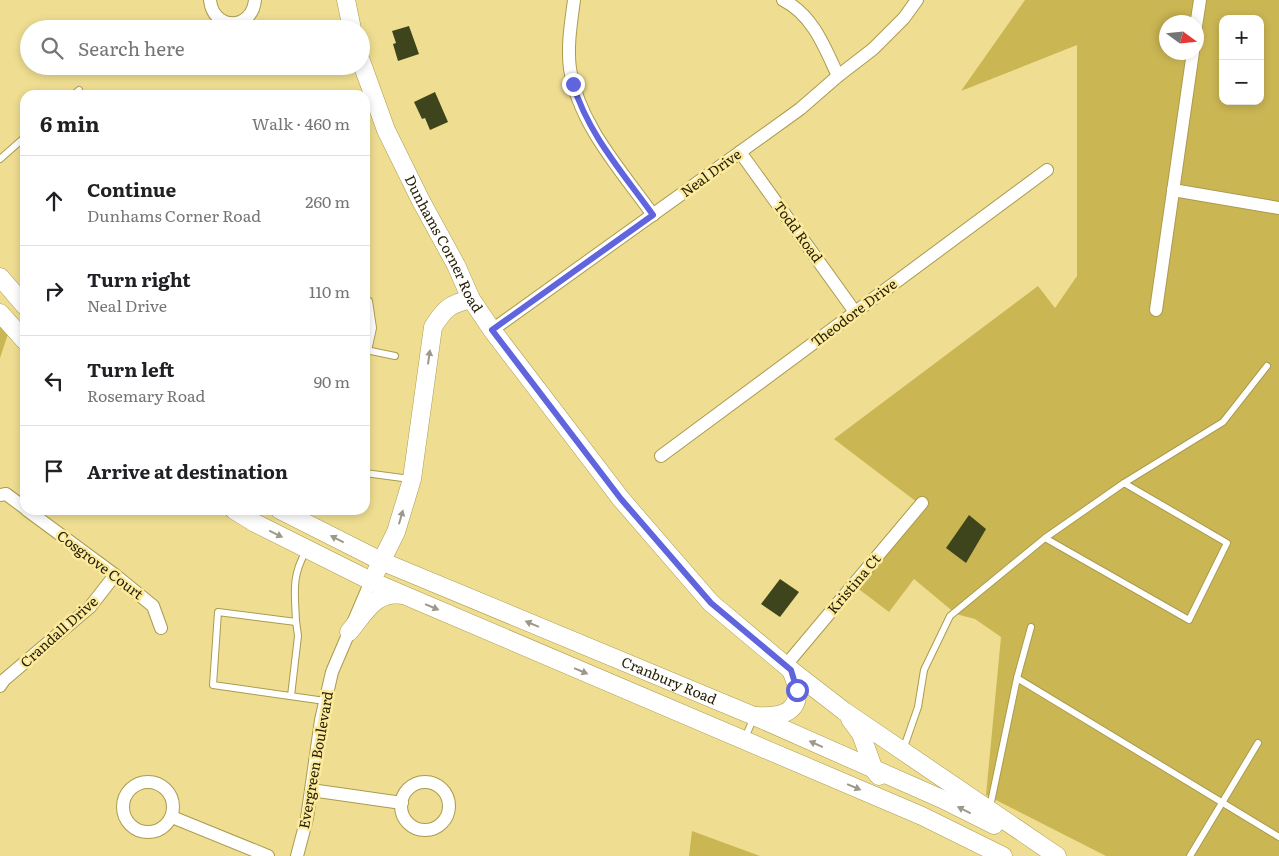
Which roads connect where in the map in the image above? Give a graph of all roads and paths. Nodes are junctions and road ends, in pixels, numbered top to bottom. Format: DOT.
graph roads {
  1 [pos="210,0"];
  2 [pos="255,0"];
  3 [pos="346,0"];
  4 [pos="574,0"];
  5 [pos="783,0"];
  6 [pos="917,0"];
  7 [pos="1200,0"];
  8 [pos="1198,15"];
  9 [pos="220,20"];
  10 [pos="244,20"];
  11 [pos="350,20"];
  12 [pos="1192,60"];
  13 [pos="366,75"];
  14 [pos="838,76"];
  15 [pos="20,141"];
  16 [pos="740,152"];
  17 [pos="0,159"];
  18 [pos="1046,170"];
  19 [pos="1173,190"];
  20 [pos="1279,208"];
  21 [pos="653,215"];
  22 [pos="0,277"];
  23 [pos="20,296"];
  24 [pos="471,299"];
  25 [pos="370,308"];
  26 [pos="1156,310"];
  27 [pos="856,312"];
  28 [pos="0,313"];
  29 [pos="492,330"];
  30 [pos="20,335"];
  31 [pos="370,339"];
  32 [pos="370,351"];
  33 [pos="395,356"];
  34 [pos="1267,366"];
  35 [pos="661,456"];
  36 [pos="370,474"];
  37 [pos="412,479"];
  38 [pos="1124,483"];
  39 [pos="0,494"];
  40 [pos="922,503"];
  41 [pos="20,504"];
  42 [pos="34,515"];
  43 [pos="242,515"];
  44 [pos="290,515"];
  45 [pos="1045,538"];
  46 [pos="307,549"];
  47 [pos="381,561"];
  48 [pos="115,575"];
  49 [pos="371,581"];
  50 [pos="406,596"];
  51 [pos="296,621"];
  52 [pos="1030,627"];
  53 [pos="161,628"];
  54 [pos="349,632"];
  55 [pos="789,668"];
  56 [pos="1018,678"];
  57 [pos="0,686"];
  58 [pos="291,696"];
  59 [pos="325,701"];
  60 [pos="844,711"];
  61 [pos="754,716"];
  62 [pos="745,740"];
  63 [pos="1258,743"];
  64 [pos="902,751"];
  65 [pos="874,770"];
  66 [pos="311,790"];
  67 [pos="402,803"];
  68 [pos="1223,803"];
  69 [pos="989,810"];
  70 [pos="922,816"];
  71 [pos="172,818"];
  72 [pos="1279,837"];
  73 [pos="268,856"];
  74 [pos="297,856"];
  75 [pos="1003,856"];
  76 [pos="1056,856"];
  77 [pos="1190,856"];
  1 -- 9 [label="street"];
  2 -- 10 [label="street"];
  3 -- 11 [label="main road"];
  4 -- 21 [label="street"];
  5 -- 14 [label="street"];
  6 -- 14 [label="street, Neal Drive"];
  7 -- 8 [label="street"];
  12 -- 19 [label="street"];
  13 -- 24 [label="main road, Dunhams Corner Road"];
  14 -- 16 [label="street, Neal Drive"];
  15 -- 17 [label="lane"];
  16 -- 21 [label="street, Neal Drive"];
  16 -- 27 [label="street, Todd Road"];
  18 -- 27 [label="street, Theodore Drive"];
  19 -- 20 [label="street"];
  19 -- 26 [label="street"];
  21 -- 29 [label="street, Neal Drive"];
  22 -- 23 [label="main road"];
  24 -- 29 [label="main road, Dunhams Corner Road"];
  37 -- 24 [label="main road, one-way"];
  25 -- 31 [label="lane"];
  27 -- 35 [label="street, Theodore Drive"];
  28 -- 30 [label="main road"];
  29 -- 55 [label="main road, Dunhams Corner Road"];
  32 -- 33 [label="lane"];
  34 -- 38 [label="lane"];
  36 -- 37 [label="lane"];
  47 -- 37 [label="main road, one-way"];
  38 -- 45 [label="lane"];
  38 -- 45 [label="lane"];
  39 -- 41 [label="street, Cosgrove Court"];
  40 -- 55 [label="street, Kristina Ct"];
  42 -- 48 [label="street, Cosgrove Court"];
  43 -- 46 [label="main road, Cranbury Road, one-way"];
  47 -- 44 [label="main road, Cranbury Road, one-way"];
  45 -- 64 [label="lane"];
  46 -- 49 [label="main road, Cranbury Road"];
  46 -- 51 [label="lane"];
  47 -- 49 [label="main road"];
  61 -- 47 [label="main road, Cranbury Road, one-way"];
  48 -- 53 [label="street, Cosgrove Court"];
  48 -- 57 [label="street, Crandall Drive"];
  49 -- 50 [label="main road, Cranbury Road"];
  49 -- 54 [label="street, Evergreen Boulevard"];
  50 -- 54 [label="main road"];
  50 -- 62 [label="main road, Cranbury Road, one-way"];
  51 -- 58 [label="lane"];
  51 -- 58 [label="lane"];
  52 -- 56 [label="lane"];
  54 -- 59 [label="street, Evergreen Boulevard"];
  55 -- 60 [label="main road, Dunhams Corner Road"];
  55 -- 61 [label="main road"];
  56 -- 68 [label="lane"];
  56 -- 69 [label="lane"];
  58 -- 59 [label="lane"];
  59 -- 66 [label="street, Evergreen Boulevard"];
  60 -- 64 [label="main road"];
  60 -- 65 [label="main road"];
  61 -- 62 [label="lane"];
  65 -- 61 [label="main road, Cranbury Road, one-way"];
  62 -- 70 [label="main road, Cranbury Road, one-way"];
  63 -- 68 [label="lane"];
  64 -- 69 [label="main road"];
  65 -- 70 [label="main road"];
  76 -- 65 [label="main road, Cranbury Road, one-way"];
  66 -- 67 [label="street"];
  66 -- 74 [label="street, Evergreen Boulevard"];
  68 -- 72 [label="lane"];
  68 -- 77 [label="lane"];
  69 -- 76 [label="main road"];
  70 -- 75 [label="main road, Cranbury Road"];
  71 -- 71 [label="street"];
  71 -- 73 [label="street"];
}
